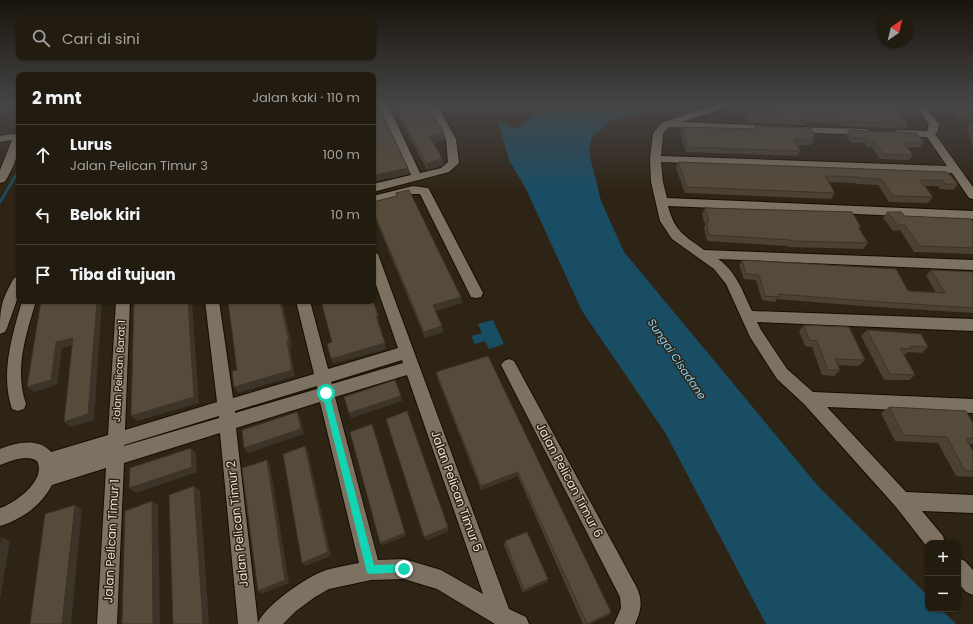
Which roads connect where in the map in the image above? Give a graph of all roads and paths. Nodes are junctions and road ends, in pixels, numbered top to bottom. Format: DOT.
graph roads {
  1 [pos="13,134"];
  2 [pos="396,134"];
  3 [pos="448,134"];
  4 [pos="658,134"];
  5 [pos="930,134"];
  6 [pos="0,139"];
  7 [pos="16,144"];
  8 [pos="655,159"];
  9 [pos="956,170"];
  10 [pos="417,177"];
  11 [pos="0,180"];
  12 [pos="376,187"];
  13 [pos="973,194"];
  14 [pos="376,199"];
  15 [pos="661,202"];
  16 [pos="973,215"];
  17 [pos="702,254"];
  18 [pos="973,265"];
  19 [pos="376,266"];
  20 [pos="16,287"];
  21 [pos="476,293"];
  22 [pos="28,304"];
  23 [pos="123,304"];
  24 [pos="212,304"];
  25 [pos="303,304"];
  26 [pos="748,316"];
  27 [pos="973,325"];
  28 [pos="0,328"];
  29 [pos="409,359"];
  30 [pos="509,365"];
  31 [pos="324,386"];
  32 [pos="810,399"];
  33 [pos="18,404"];
  34 [pos="973,406"];
  35 [pos="226,415"];
  36 [pos="116,449"];
  37 [pos="0,457"];
  38 [pos="46,470"];
  39 [pos="902,501"];
  40 [pos="973,504"];
  41 [pos="0,517"];
  42 [pos="934,540"];
  43 [pos="371,570"];
  44 [pos="961,571"];
  45 [pos="973,585"];
  46 [pos="501,616"];
  47 [pos="107,624"];
  48 [pos="248,624"];
  49 [pos="268,624"];
  50 [pos="519,624"];
  51 [pos="624,624"];
  1 -- 6 [label="street"];
  2 -- 10 [label="street"];
  3 -- 10 [label="street"];
  4 -- 8 [label="street"];
  5 -- 9 [label="street"];
  7 -- 11 [label="street"];
  8 -- 9 [label="street"];
  8 -- 15 [label="street"];
  9 -- 13 [label="street"];
  10 -- 12 [label="street"];
  14 -- 21 [label="street"];
  15 -- 16 [label="street"];
  15 -- 17 [label="street"];
  17 -- 18 [label="street"];
  17 -- 26 [label="street"];
  19 -- 29 [label="street, Jalan Pelican Timur 5"];
  20 -- 28 [label="street"];
  22 -- 33 [label="street"];
  23 -- 36 [label="street, Jalan Pelican Barat 1"];
  24 -- 35 [label="street, Jalan Pelican Timur 2"];
  25 -- 31 [label="street"];
  26 -- 27 [label="street"];
  26 -- 32 [label="street"];
  29 -- 31 [label="street"];
  29 -- 46 [label="street, Jalan Pelican Timur 5"];
  30 -- 51 [label="street, Jalan Pelican Timur 6"];
  31 -- 35 [label="street"];
  31 -- 43 [label="street"];
  32 -- 34 [label="street"];
  32 -- 39 [label="street"];
  35 -- 36 [label="street"];
  35 -- 48 [label="street, Jalan Pelican Timur 2"];
  36 -- 38 [label="street"];
  36 -- 47 [label="street, Jalan Pelican Timur 1"];
  37 -- 38 [label="street"];
  38 -- 41 [label="street"];
  39 -- 40 [label="street"];
  39 -- 42 [label="street"];
  43 -- 46 [label="street"];
  43 -- 49 [label="street"];
  44 -- 45 [label="street"];
  46 -- 50 [label="street"];
}
